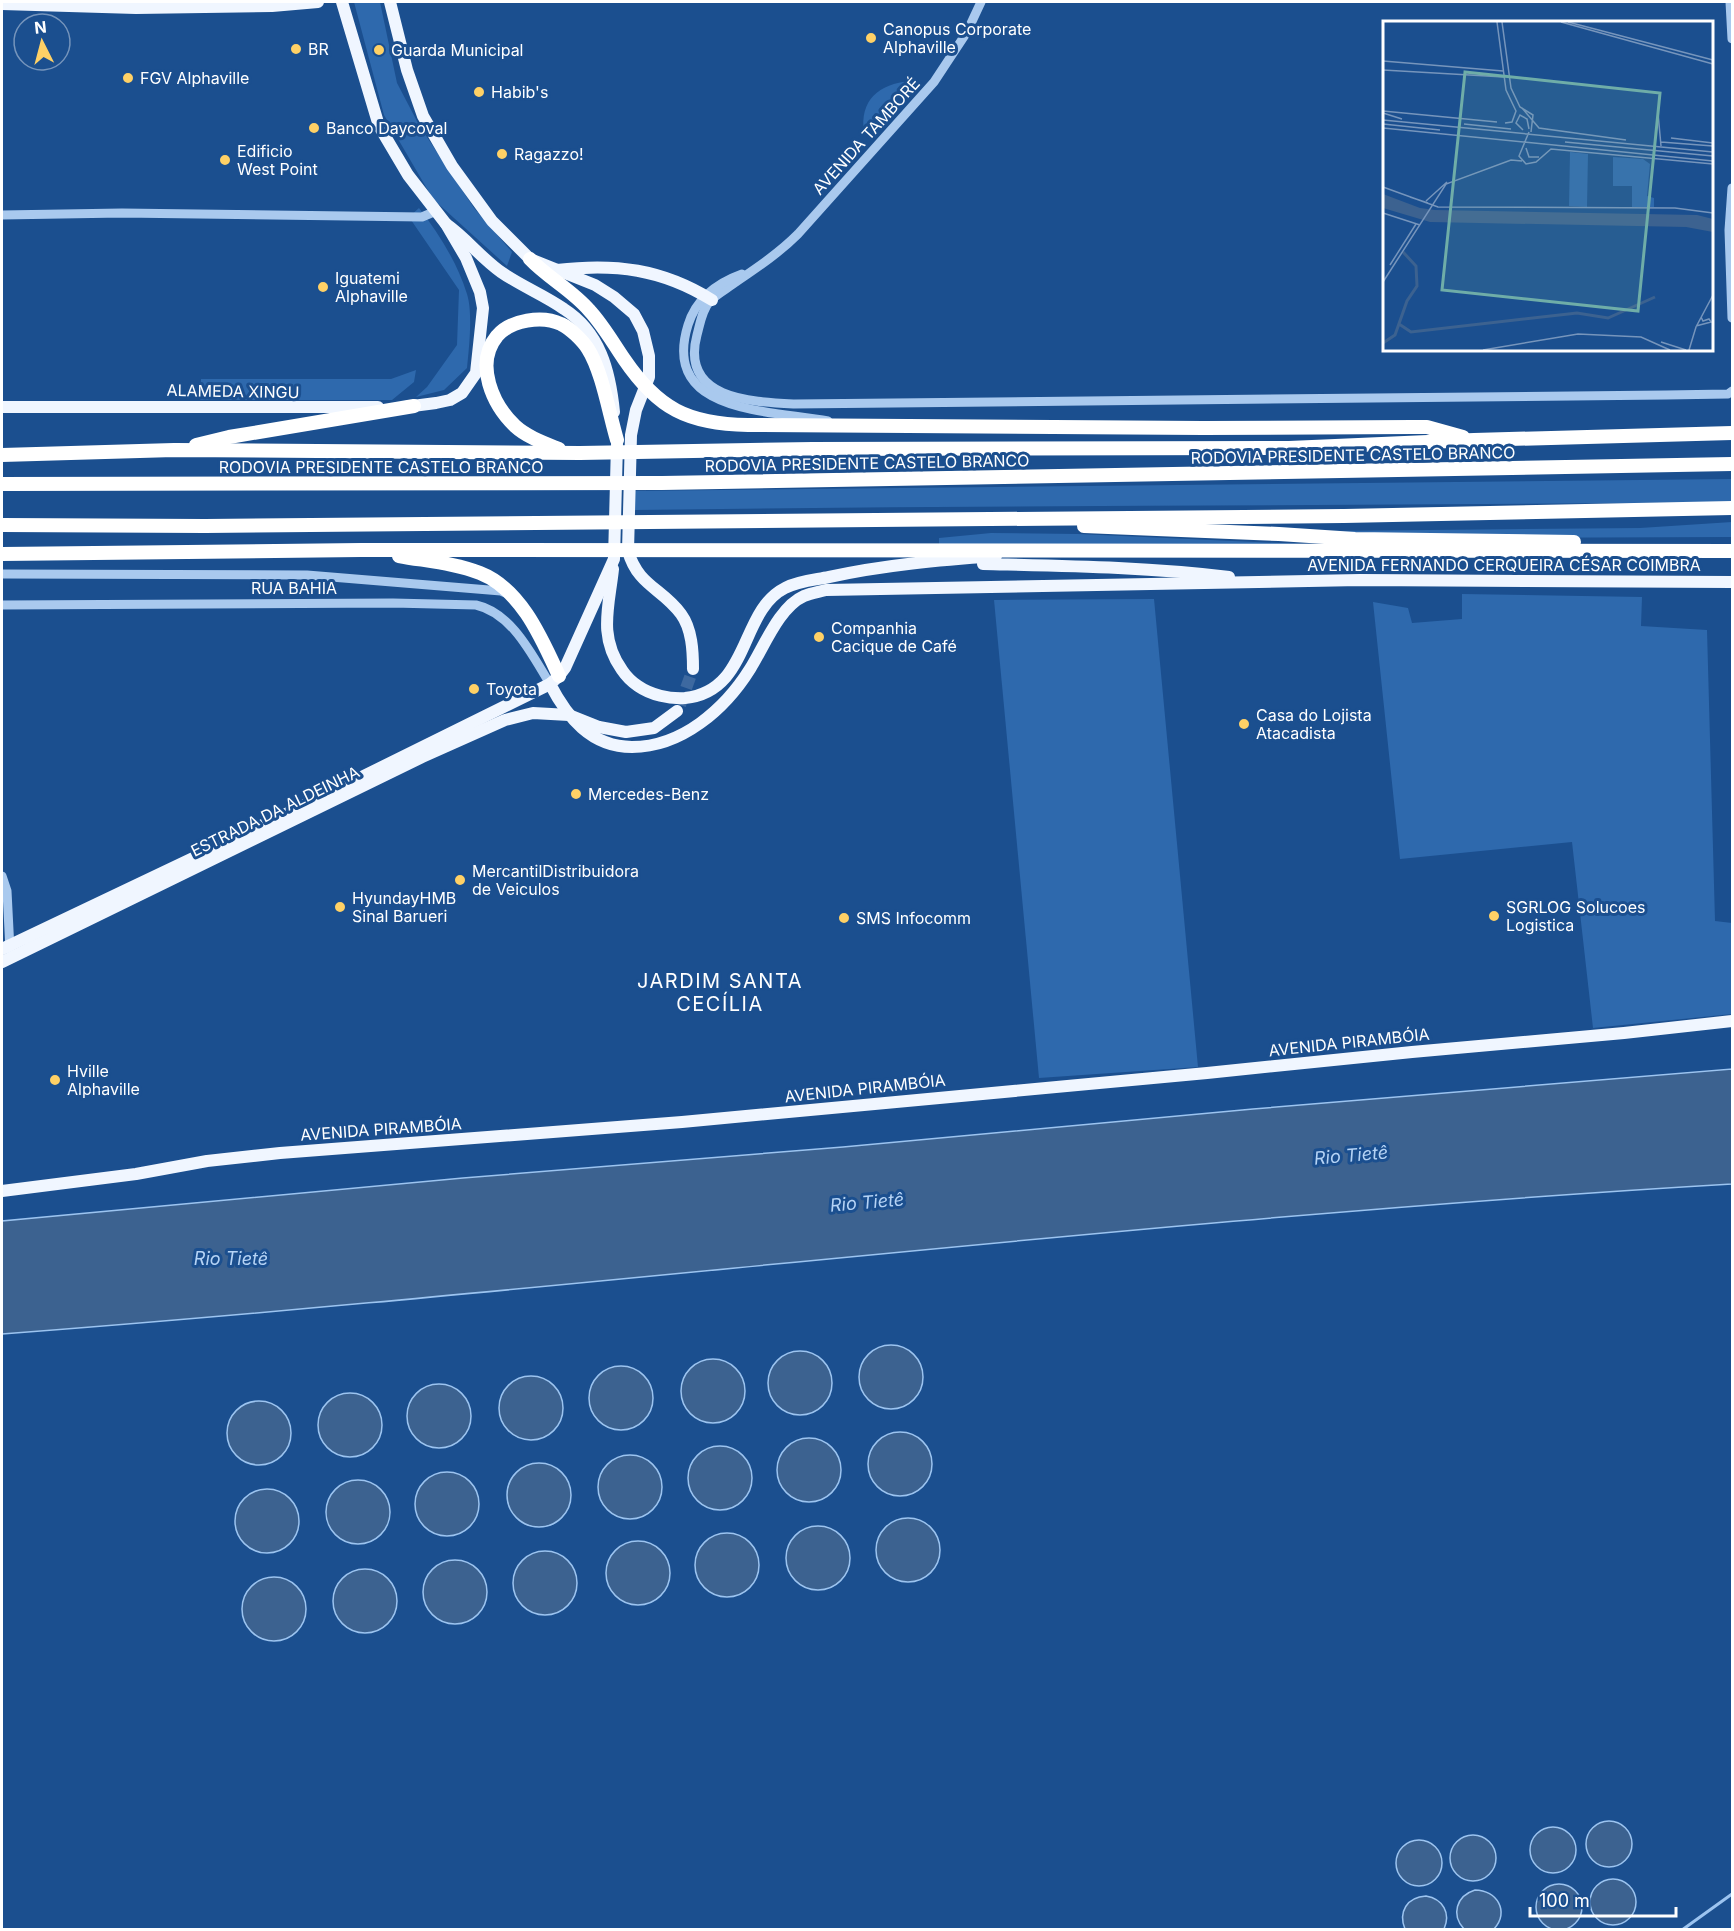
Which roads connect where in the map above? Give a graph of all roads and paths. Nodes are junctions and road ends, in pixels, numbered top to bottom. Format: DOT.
graph roads {
  1 [pos="318,2"];
  2 [pos="329,2"];
  3 [pos="390,2"];
  4 [pos="981,2"];
  5 [pos="1730,2"];
  6 [pos="343,3"];
  7 [pos="2,4"];
  8 [pos="1732,39"];
  9 [pos="1732,188"];
  10 [pos="436,211"];
  11 [pos="2,215"];
  12 [pos="446,224"];
  13 [pos="533,262"];
  14 [pos="556,270"];
  15 [pos="708,298"];
  16 [pos="1732,318"];
  17 [pos="1730,392"];
  18 [pos="414,406"];
  19 [pos="2,407"];
  20 [pos="847,424"];
  21 [pos="1732,433"];
  22 [pos="617,440"];
  23 [pos="1474,440"];
  24 [pos="174,450"];
  25 [pos="573,453"];
  26 [pos="2,455"];
  27 [pos="1732,464"];
  28 [pos="2,484"];
  29 [pos="1732,508"];
  30 [pos="989,518"];
  31 [pos="2,525"];
  32 [pos="361,550"];
  33 [pos="1082,551"];
  34 [pos="1732,551"];
  35 [pos="2,554"];
  36 [pos="614,559"];
  37 [pos="919,562"];
  38 [pos="2,574"];
  39 [pos="1732,582"];
  40 [pos="1275,583"];
  41 [pos="514,596"];
  42 [pos="2,605"];
  43 [pos="693,669"];
  44 [pos="554,680"];
  45 [pos="525,696"];
  46 [pos="677,711"];
  47 [pos="525,714"];
  48 [pos="569,715"];
  49 [pos="2,876"];
  50 [pos="6,954"];
  51 [pos="1732,1021"];
  52 [pos="2,1191"];
  1 -- 7 [label="main road"];
  2 -- 6 [label="main road"];
  3 -- 13 [label="main road"];
  4 -- 15 [label="street, AVENIDA TAMBORÉ"];
  5 -- 8 [label="street"];
  6 -- 10 [label="main road"];
  9 -- 16 [label="street"];
  10 -- 11 [label="street"];
  10 -- 12 [label="main road"];
  12 -- 18 [label="main road, ALAMEDA XINGU"];
  12 -- 22 [label="main road"];
  13 -- 14 [label="main road"];
  13 -- 20 [label="highway"];
  14 -- 15 [label="main road"];
  14 -- 43 [label="main road"];
  15 -- 17 [label="street"];
  15 -- 20 [label="street"];
  18 -- 19 [label="main road, ALAMEDA XINGU"];
  18 -- 24 [label="highway"];
  20 -- 23 [label="highway"];
  21 -- 23 [label="highway, RODOVIA PRESIDENTE CASTELO BRANCO"];
  22 -- 25 [label="highway"];
  22 -- 36 [label="main road"];
  23 -- 25 [label="highway, RODOVIA PRESIDENTE CASTELO BRANCO"];
  24 -- 25 [label="highway, RODOVIA PRESIDENTE CASTELO BRANCO"];
  24 -- 26 [label="highway, RODOVIA PRESIDENTE CASTELO BRANCO"];
  27 -- 28 [label="highway, RODOVIA PRESIDENTE CASTELO BRANCO"];
  29 -- 30 [label="highway"];
  30 -- 31 [label="highway"];
  30 -- 34 [label="highway"];
  32 -- 33 [label="highway"];
  32 -- 35 [label="highway"];
  32 -- 41 [label="highway"];
  33 -- 34 [label="highway"];
  33 -- 37 [label="main road"];
  36 -- 37 [label="main road"];
  36 -- 44 [label="main road"];
  37 -- 40 [label="main road"];
  38 -- 41 [label="street"];
  39 -- 40 [label="main road, AVENIDA FERNANDO CERQUEIRA CÉSAR COIMBRA"];
  40 -- 48 [label="main road"];
  41 -- 44 [label="highway"];
  42 -- 44 [label="street, RUA BAHIA"];
  44 -- 45 [label="main road, ESTRADA DA ALDEINHA"];
  44 -- 48 [label="main road"];
  45 -- 47 [label="main road"];
  45 -- 50 [label="main road, ESTRADA DA ALDEINHA"];
  46 -- 48 [label="main road, ESTRADA DA ALDEINHA"];
  47 -- 48 [label="main road, ESTRADA DA ALDEINHA"];
  47 -- 50 [label="main road, ESTRADA DA ALDEINHA"];
  49 -- 50 [label="street"];
  51 -- 52 [label="main road, AVENIDA PIRAMBÓIA"];
}
